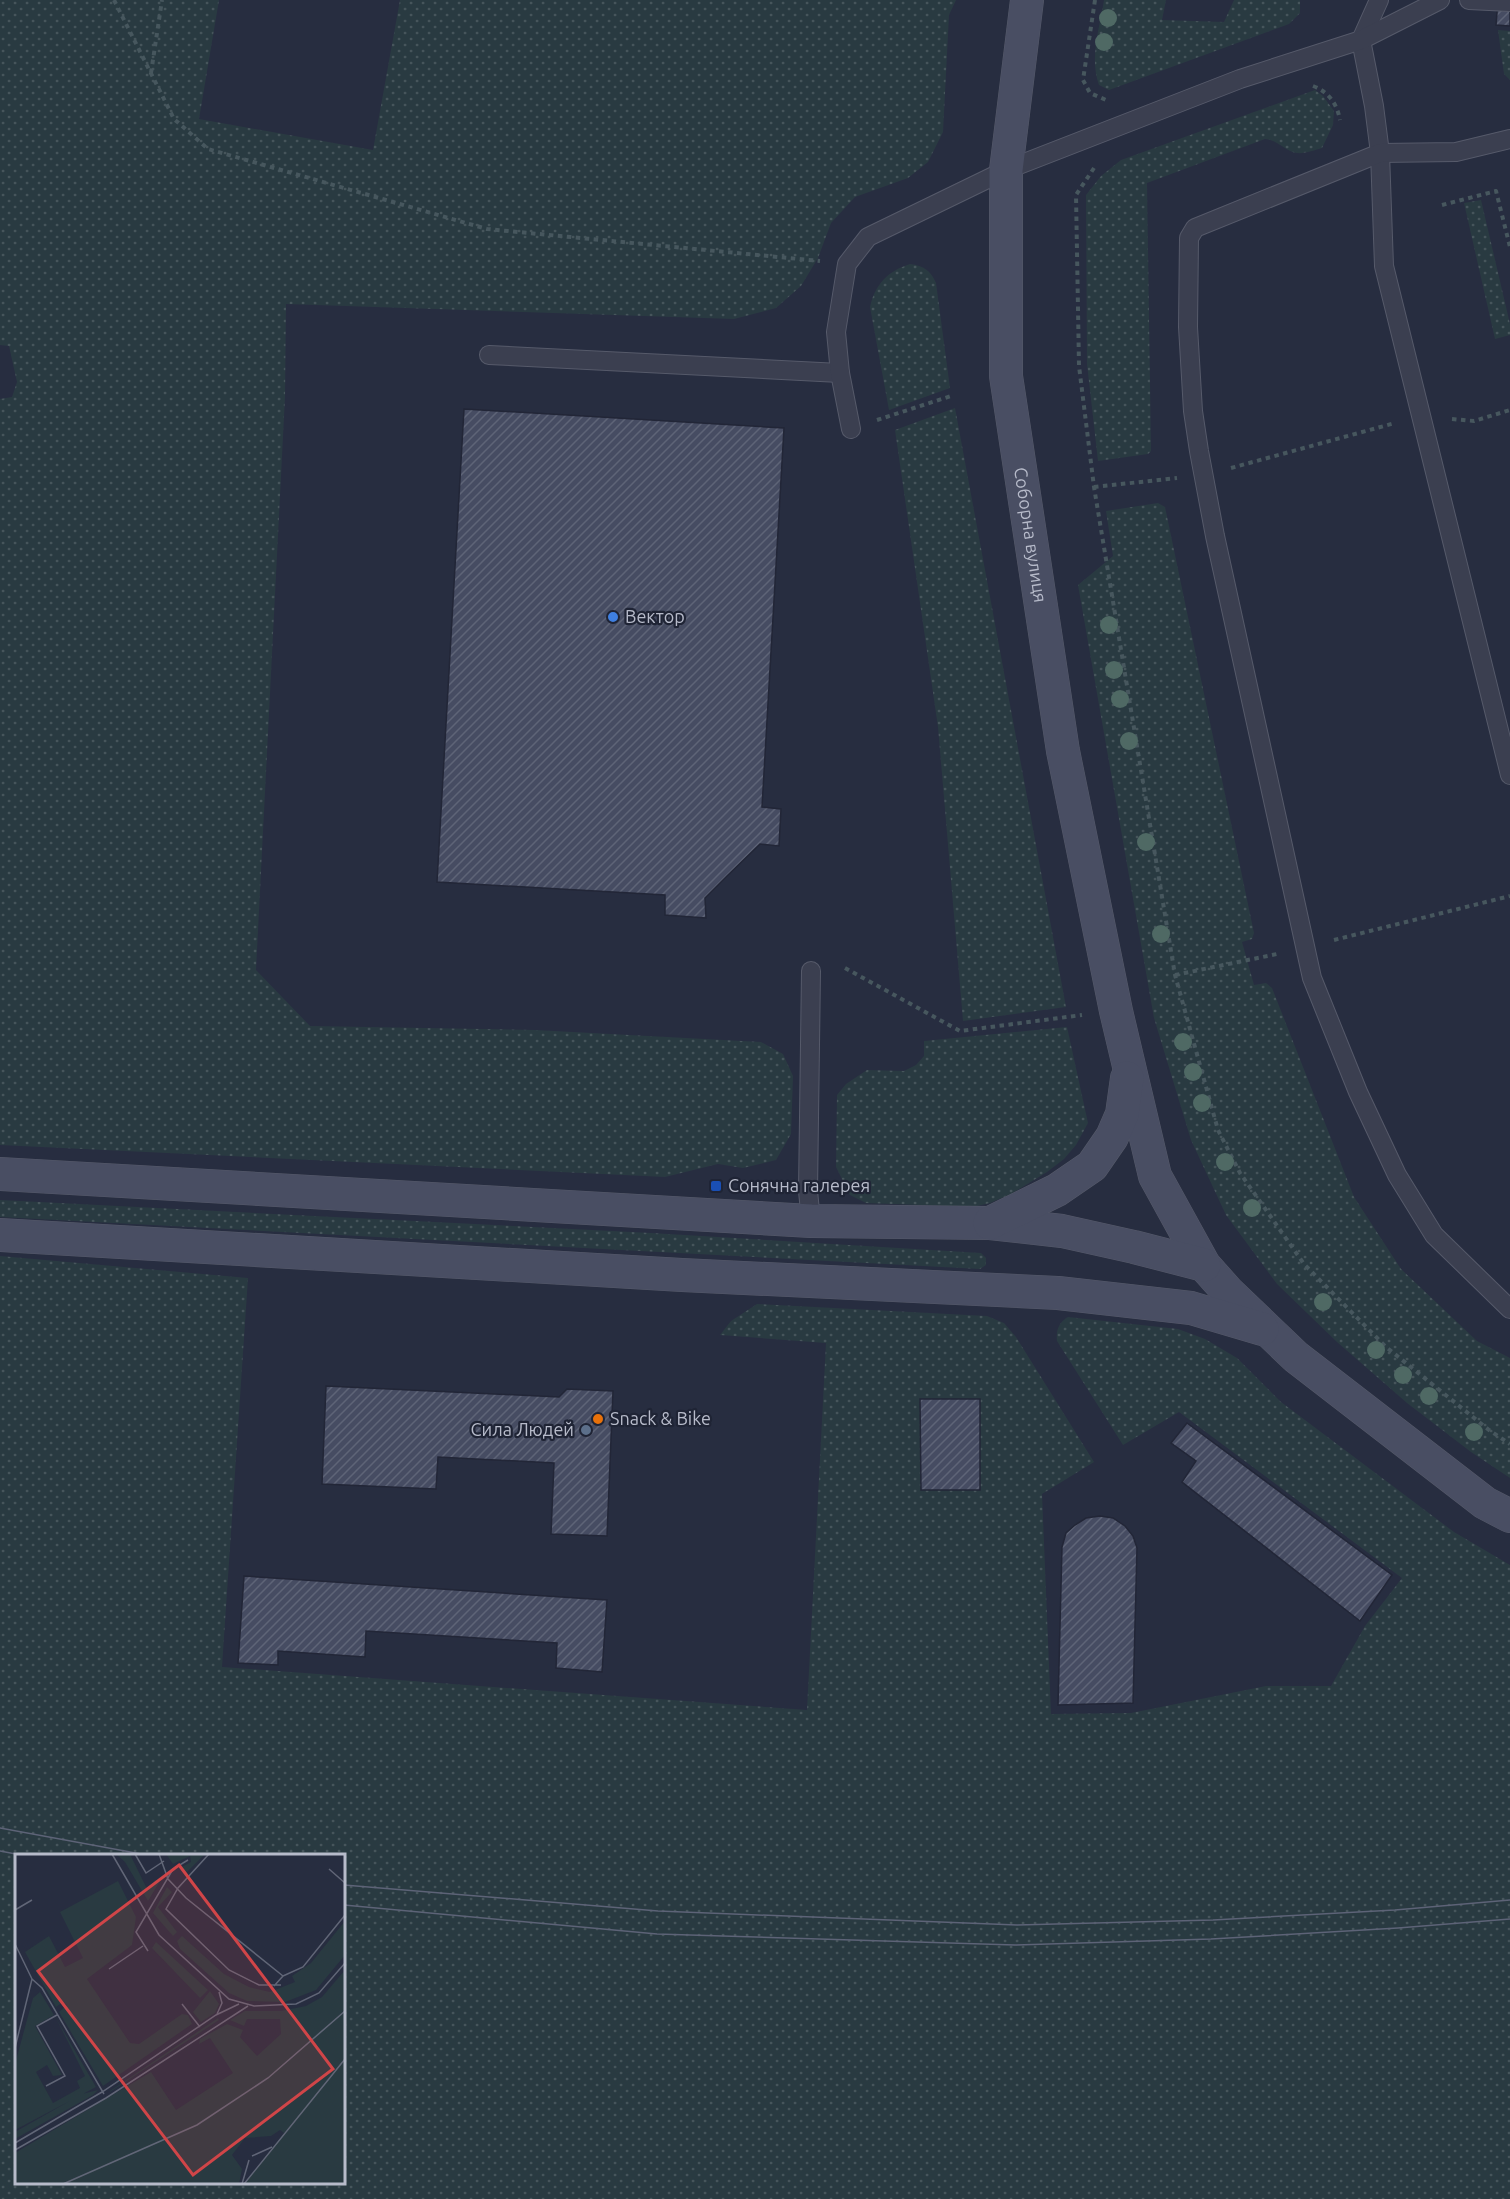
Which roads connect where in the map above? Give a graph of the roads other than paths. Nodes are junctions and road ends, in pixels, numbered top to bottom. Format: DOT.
graph roads {
  1 [pos="1027,0"];
  2 [pos="1379,0"];
  3 [pos="1440,0"];
  4 [pos="1468,0"];
  5 [pos="1510,2"];
  6 [pos="1361,40"];
  7 [pos="1510,139"];
  8 [pos="1380,153"];
  9 [pos="1006,170"];
  10 [pos="489,355"];
  11 [pos="840,374"];
  12 [pos="851,429"];
  13 [pos="1510,775"];
  14 [pos="811,971"];
  15 [pos="1129,1065"];
  16 [pos="0,1174"];
  17 [pos="812,1221"];
  18 [pos="990,1223"];
  19 [pos="0,1235"];
  20 [pos="1204,1265"];
  21 [pos="1510,1309"];
  22 [pos="1269,1331"];
  23 [pos="1510,1516"];
  1 -- 9 [label="street, Соборна вулиця"];
  2 -- 6 [label="lane"];
  3 -- 6 [label="lane"];
  4 -- 5 [label="lane"];
  6 -- 8 [label="lane"];
  6 -- 9 [label="lane"];
  7 -- 8 [label="lane"];
  8 -- 13 [label="lane"];
  8 -- 21 [label="lane"];
  9 -- 11 [label="lane"];
  9 -- 15 [label="street, Соборна вулиця"];
  10 -- 11 [label="lane"];
  11 -- 12 [label="lane"];
  14 -- 17 [label="lane"];
  15 -- 18 [label="street"];
  15 -- 20 [label="street, Соборна вулиця"];
  16 -- 17 [label="street"];
  17 -- 18 [label="street"];
  18 -- 20 [label="street"];
  19 -- 22 [label="street"];
  20 -- 22 [label="street, Соборна вулиця"];
  22 -- 23 [label="street, Соборна вулиця"];
}
